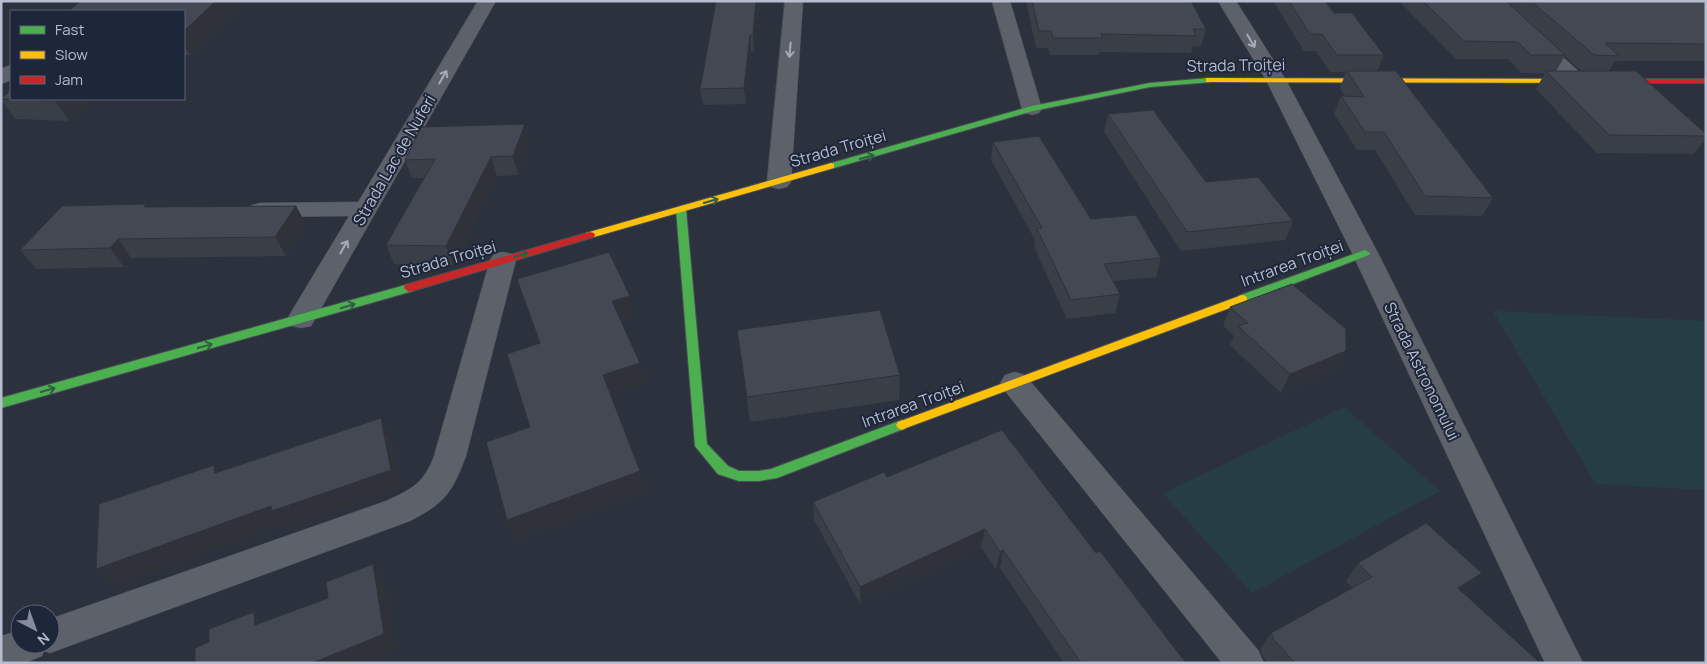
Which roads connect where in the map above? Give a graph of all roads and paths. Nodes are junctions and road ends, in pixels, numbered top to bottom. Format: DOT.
graph roads {
  1 [pos="487,1"];
  2 [pos="794,1"];
  3 [pos="1001,1"];
  4 [pos="1227,1"];
  5 [pos="1490,1"];
  6 [pos="1276,80"];
  7 [pos="1578,81"];
  8 [pos="1706,81"];
  9 [pos="1032,109"];
  10 [pos="779,182"];
  11 [pos="366,209"];
  12 [pos="681,209"];
  13 [pos="238,210"];
  14 [pos="1365,253"];
  15 [pos="503,260"];
  16 [pos="302,319"];
  17 [pos="1015,383"];
  18 [pos="1,403"];
  19 [pos="60,632"];
  20 [pos="1245,663"];
  21 [pos="1564,663"];
  11 -- 1 [label="street, Strada Lac de Nuferi, one-way"];
  2 -- 10 [label="street, one-way"];
  3 -- 9 [label="street"];
  4 -- 6 [label="street, Strada Astronomului, one-way"];
  5 -- 7 [label="street"];
  6 -- 7 [label="street, Strada Troiței"];
  6 -- 9 [label="street, Strada Troiței"];
  6 -- 14 [label="street, Strada Astronomului"];
  7 -- 8 [label="street, Strada Troiței"];
  10 -- 9 [label="street, Strada Troiței, one-way"];
  12 -- 10 [label="street, Strada Troiței, one-way"];
  11 -- 13 [label="street"];
  16 -- 11 [label="street, Strada Lac de Nuferi, one-way"];
  15 -- 12 [label="street, Strada Troiței, one-way"];
  12 -- 17 [label="street, Intrarea Troiței"];
  14 -- 17 [label="street, Intrarea Troiței"];
  14 -- 21 [label="street, Strada Astronomului"];
  16 -- 15 [label="street, Strada Troiței, one-way"];
  15 -- 19 [label="street"];
  18 -- 16 [label="street, Strada Troiței, one-way"];
  17 -- 20 [label="street"];
}
